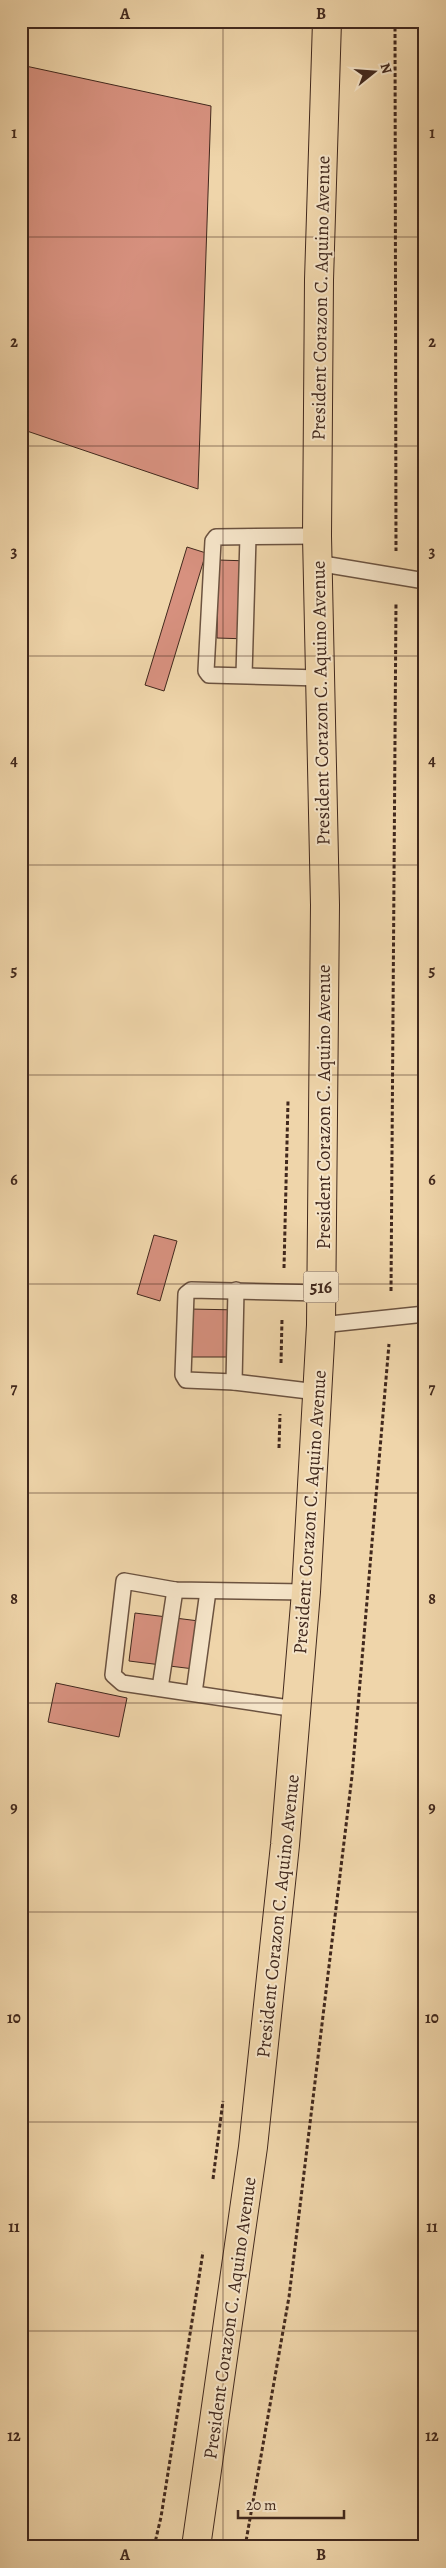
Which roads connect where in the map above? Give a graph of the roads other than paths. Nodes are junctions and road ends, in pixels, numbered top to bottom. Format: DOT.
graph roads {
  1 [pos="327,21"];
  2 [pos="317,536"];
  3 [pos="248,537"];
  4 [pos="317,563"];
  5 [pos="425,581"];
  6 [pos="244,675"];
  7 [pos="320,678"];
  8 [pos="236,1290"];
  9 [pos="321,1293"];
  10 [pos="425,1314"];
  11 [pos="321,1325"];
  12 [pos="234,1382"];
  13 [pos="317,1392"];
  14 [pos="175,1590"];
  15 [pos="208,1591"];
  16 [pos="306,1592"];
  17 [pos="160,1688"];
  18 [pos="194,1693"];
  19 [pos="296,1709"];
  20 [pos="196,2547"];
  1 -- 2 [label="highway, President Corazon C. Aquino Avenue / 516"];
  2 -- 3 [label="lane"];
  2 -- 4 [label="highway, President Corazon C. Aquino Avenue / 516"];
  3 -- 6 [label="lane"];
  3 -- 6 [label="lane"];
  4 -- 5 [label="lane"];
  4 -- 7 [label="highway, President Corazon C. Aquino Avenue / 516"];
  6 -- 7 [label="lane"];
  7 -- 9 [label="highway, President Corazon C. Aquino Avenue / 516"];
  8 -- 9 [label="lane"];
  8 -- 12 [label="lane"];
  8 -- 12 [label="lane"];
  9 -- 11 [label="highway, President Corazon C. Aquino Avenue / 516"];
  10 -- 11 [label="lane"];
  11 -- 13 [label="highway, President Corazon C. Aquino Avenue / 516"];
  12 -- 13 [label="lane"];
  13 -- 16 [label="highway, President Corazon C. Aquino Avenue / 516"];
  14 -- 15 [label="lane"];
  14 -- 17 [label="lane"];
  14 -- 17 [label="lane"];
  15 -- 16 [label="lane"];
  15 -- 18 [label="lane"];
  16 -- 19 [label="highway, President Corazon C. Aquino Avenue / 516"];
  17 -- 18 [label="lane"];
  18 -- 19 [label="lane"];
  19 -- 20 [label="highway, President Corazon C. Aquino Avenue / 516"];
}
